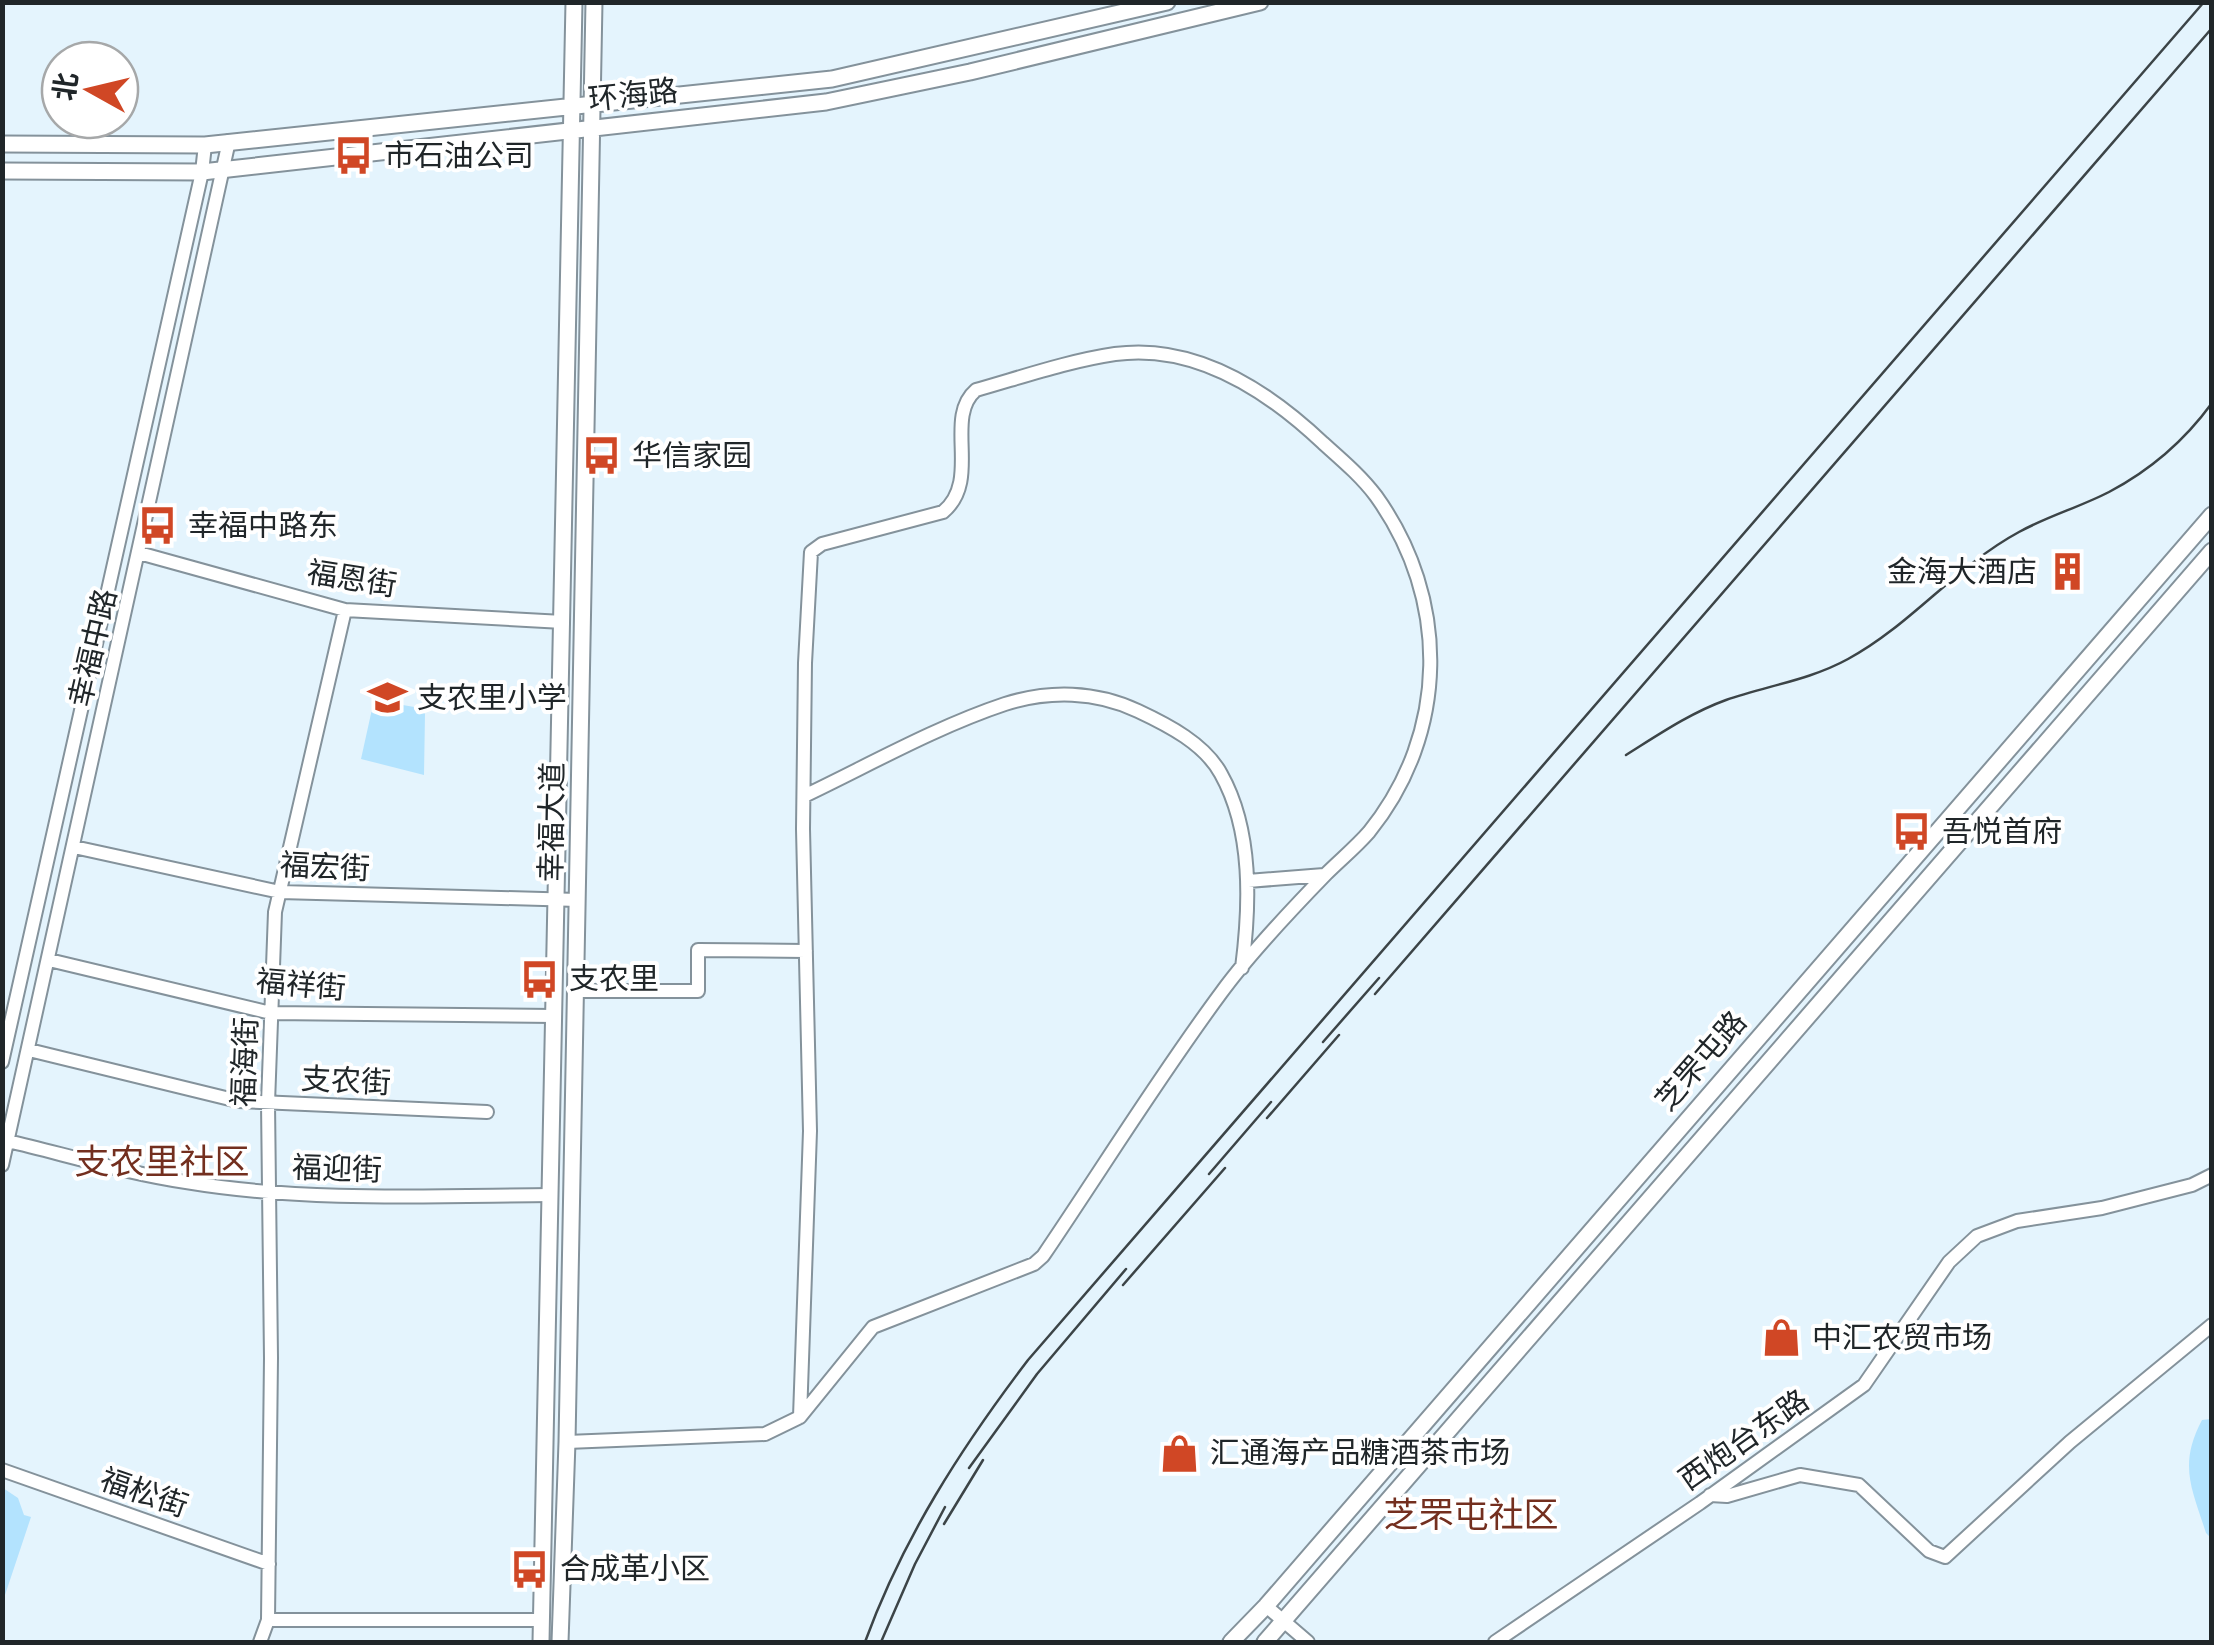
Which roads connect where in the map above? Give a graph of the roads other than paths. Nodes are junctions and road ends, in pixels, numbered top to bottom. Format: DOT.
graph roads {
  1 [pos="574,2"];
  2 [pos="594,2"];
  3 [pos="1167,2"];
  4 [pos="1260,2"];
  5 [pos="594,105"];
  6 [pos="574,107"];
  7 [pos="593,128"];
  8 [pos="574,130"];
  9 [pos="229,141"];
  10 [pos="2,144"];
  11 [pos="205,144"];
  12 [pos="225,169"];
  13 [pos="2,171"];
  14 [pos="202,172"];
  15 [pos="2212,514"];
  16 [pos="2212,550"];
  17 [pos="140,553"];
  18 [pos="345,610"];
  19 [pos="562,622"];
  20 [pos="804,796"];
  21 [pos="74,847"];
  22 [pos="1324,876"];
  23 [pos="1248,880"];
  24 [pos="280,892"];
  25 [pos="557,899"];
  26 [pos="578,900"];
  27 [pos="806,951"];
  28 [pos="49,960"];
  29 [pos="1242,969"];
  30 [pos="576,991"];
  31 [pos="271,1014"];
  32 [pos="554,1016"];
  33 [pos="29,1050"];
  34 [pos="2,1062"];
  35 [pos="268,1103"];
  36 [pos="486,1112"];
  37 [pos="8,1141"];
  38 [pos="2,1165"];
  39 [pos="2212,1175"];
  40 [pos="269,1192"];
  41 [pos="551,1196"];
  42 [pos="2212,1325"];
  43 [pos="800,1417"];
  44 [pos="567,1442"];
  45 [pos="2,1470"];
  46 [pos="1710,1495"];
  47 [pos="269,1564"];
  48 [pos="1266,1606"];
  49 [pos="268,1620"];
  50 [pos="542,1620"];
  51 [pos="1284,1622"];
  52 [pos="260,1642"];
  53 [pos="541,1642"];
  54 [pos="560,1642"];
  55 [pos="1231,1642"];
  56 [pos="1266,1642"];
  57 [pos="1308,1642"];
  58 [pos="1495,1642"];
  1 -- 6 [label="main road, 幸福大道"];
  2 -- 5 [label="main road, 幸福大道"];
  3 -- 5 [label="main road, 环海路"];
  4 -- 7 [label="main road, 环海路"];
  5 -- 6 [label="main road, 环海路"];
  5 -- 7 [label="main road, 幸福大道"];
  6 -- 8 [label="main road, 幸福大道"];
  6 -- 9 [label="main road, 环海路"];
  7 -- 8 [label="main road, 环海路"];
  7 -- 26 [label="main road, 幸福大道"];
  8 -- 12 [label="main road, 环海路"];
  8 -- 19 [label="main road, 幸福大道"];
  9 -- 11 [label="main road, 环海路"];
  9 -- 12 [label="street, 幸福中路"];
  10 -- 11 [label="main road, 环海路"];
  11 -- 14 [label="street, 幸福中路"];
  12 -- 14 [label="main road, 环海路"];
  12 -- 17 [label="street, 幸福中路"];
  13 -- 14 [label="main road, 环海路"];
  14 -- 34 [label="street, 幸福中路"];
  15 -- 48 [label="main road, 芝罘屯路"];
  16 -- 51 [label="main road, 芝罘屯路"];
  17 -- 18 [label="street, 福恩街"];
  17 -- 21 [label="street, 幸福中路"];
  18 -- 19 [label="street, 福恩街"];
  18 -- 24 [label="street, 福海街"];
  19 -- 25 [label="main road, 幸福大道"];
  20 -- 22 [label="street"];
  20 -- 23 [label="street"];
  20 -- 27 [label="street"];
  21 -- 24 [label="street, 福宏街"];
  21 -- 28 [label="street, 幸福中路"];
  22 -- 23 [label="street"];
  22 -- 29 [label="street"];
  23 -- 29 [label="street"];
  24 -- 25 [label="street, 福宏街"];
  24 -- 31 [label="street, 福海街"];
  25 -- 26 [label="street, 福宏街"];
  25 -- 32 [label="main road, 幸福大道"];
  26 -- 30 [label="main road, 幸福大道"];
  27 -- 30 [label="street"];
  27 -- 43 [label="street"];
  28 -- 31 [label="street, 福祥街"];
  28 -- 33 [label="street, 幸福中路"];
  29 -- 43 [label="street"];
  30 -- 44 [label="main road, 幸福大道"];
  31 -- 32 [label="street, 福祥街"];
  31 -- 35 [label="street, 福海街"];
  32 -- 41 [label="main road, 幸福大道"];
  33 -- 35 [label="street, 支农街"];
  33 -- 37 [label="street, 幸福中路"];
  35 -- 36 [label="street, 支农街"];
  35 -- 40 [label="street, 福海街"];
  37 -- 38 [label="street, 幸福中路"];
  37 -- 40 [label="street, 福迎街"];
  39 -- 46 [label="street, 西炮台东路"];
  40 -- 41 [label="street, 福迎街"];
  40 -- 47 [label="street, 福海街"];
  41 -- 50 [label="main road, 幸福大道"];
  42 -- 46 [label="street"];
  43 -- 44 [label="street"];
  44 -- 54 [label="main road, 幸福大道"];
  45 -- 47 [label="street, 福松街"];
  46 -- 58 [label="street, 西炮台东路"];
  47 -- 49 [label="street, 福海街"];
  48 -- 51 [label="street"];
  48 -- 55 [label="main road, 芝罘屯路"];
  49 -- 50 [label="street"];
  49 -- 52 [label="street, 福海街"];
  50 -- 53 [label="main road, 幸福大道"];
  51 -- 56 [label="main road, 芝罘屯路"];
  51 -- 57 [label="street"];
}
